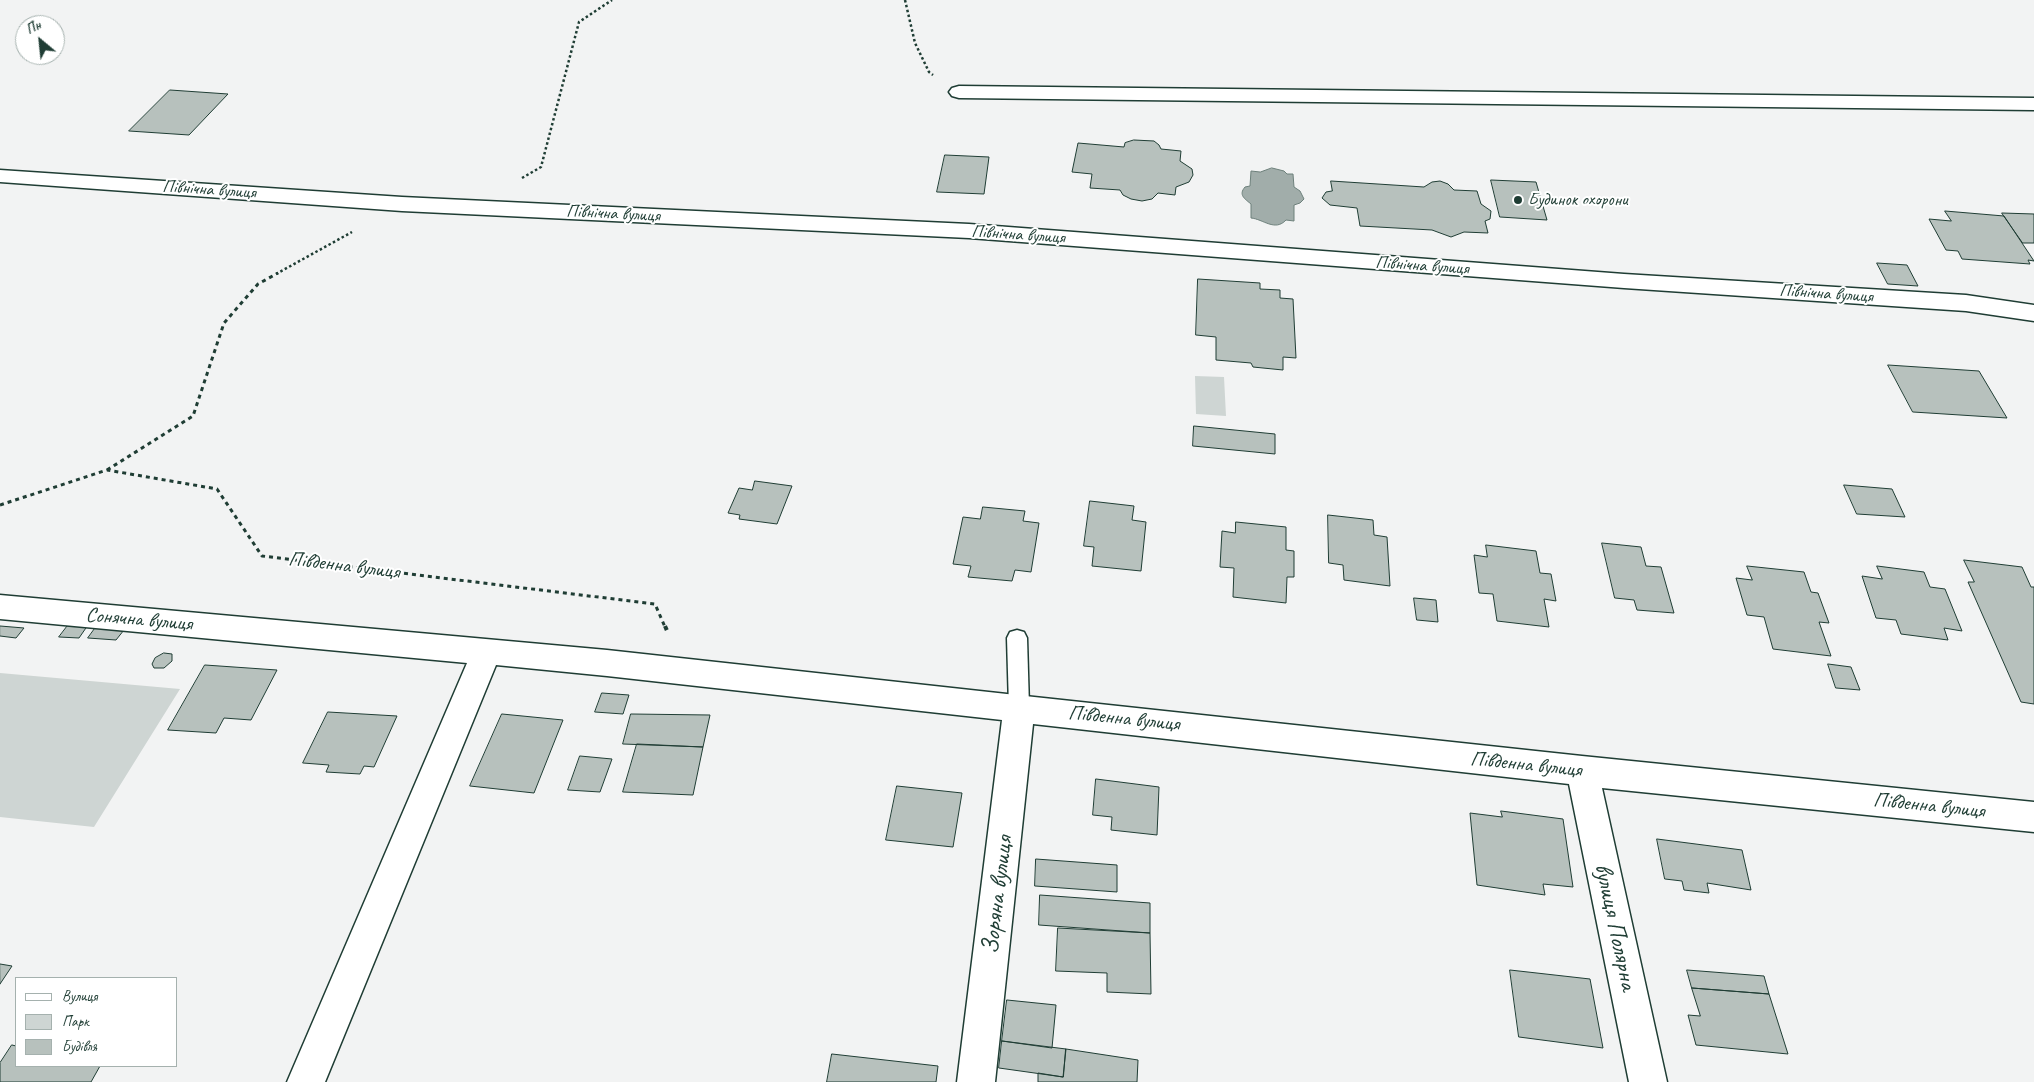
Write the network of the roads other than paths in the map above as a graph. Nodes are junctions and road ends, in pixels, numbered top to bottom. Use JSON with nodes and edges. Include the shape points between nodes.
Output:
{"nodes":[{"id":1,"x":959,"y":92,"type":"road end"},
{"id":2,"x":2034,"y":104,"type":"edge"},
{"id":3,"x":0,"y":176,"type":"edge"},
{"id":4,"x":2034,"y":312,"type":"edge"},
{"id":5,"x":0,"y":607,"type":"edge"},
{"id":6,"x":1017,"y":638,"type":"dead end"},
{"id":7,"x":486,"y":653,"type":"junction"},
{"id":8,"x":685,"y":672,"type":"joint"},
{"id":9,"x":1019,"y":707,"type":"junction"},
{"id":10,"x":1582,"y":771,"type":"junction"},
{"id":11,"x":2034,"y":817,"type":"edge"},
{"id":12,"x":306,"y":1082,"type":"edge"},
{"id":13,"x":976,"y":1082,"type":"edge"},
{"id":14,"x":1648,"y":1082,"type":"edge"}],
"edges":[{"from":1,"to":2,"type":"street"},
{"from":3,"to":4,"type":"street","name":"Північна вулиця","via":[[402,204],[969,232],[1634,282],[1966,303]]},
{"from":5,"to":7,"type":"street","name":"Сонячна вулиця"},
{"from":6,"to":9,"type":"lane"},
{"from":7,"to":8,"type":"street","name":"Сонячна вулиця"},
{"from":7,"to":12,"type":"street"},
{"from":8,"to":9,"type":"street","name":"Південна вулиця"},
{"from":9,"to":10,"type":"street","name":"Південна вулиця"},
{"from":9,"to":13,"type":"street","name":"Зоряна вулиця"},
{"from":10,"to":11,"type":"street","name":"Південна вулиця"},
{"from":10,"to":14,"type":"street","name":"вулиця Полярна"}]}
